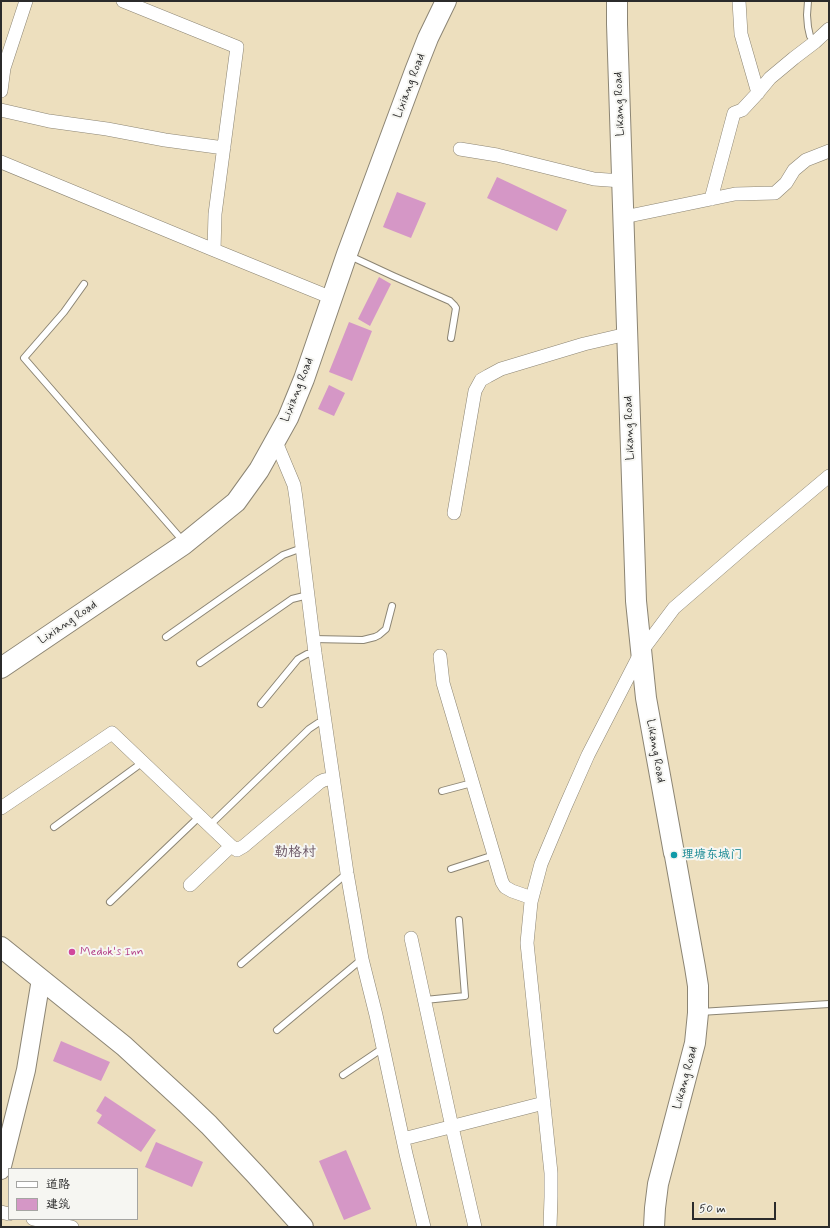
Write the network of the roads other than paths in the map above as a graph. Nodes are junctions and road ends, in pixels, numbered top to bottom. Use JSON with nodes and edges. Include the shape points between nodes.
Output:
{"nodes":[{"id":1,"x":26,"y":1,"type":"edge"},
{"id":2,"x":446,"y":1,"type":"edge"},
{"id":3,"x":617,"y":1,"type":"edge"},
{"id":4,"x":739,"y":1,"type":"edge"},
{"id":5,"x":808,"y":1,"type":"edge"},
{"id":6,"x":131,"y":2,"type":"edge"},
{"id":7,"x":829,"y":29,"type":"edge"},
{"id":8,"x":815,"y":42,"type":"junction"},
{"id":9,"x":1,"y":91,"type":"edge"},
{"id":10,"x":758,"y":93,"type":"junction"},
{"id":11,"x":1,"y":110,"type":"edge"},
{"id":12,"x":224,"y":148,"type":"junction"},
{"id":13,"x":460,"y":149,"type":"dead end"},
{"id":14,"x":829,"y":151,"type":"edge"},
{"id":15,"x":1,"y":162,"type":"edge"},
{"id":16,"x":622,"y":181,"type":"junction"},
{"id":17,"x":711,"y":199,"type":"junction"},
{"id":18,"x":624,"y":217,"type":"junction"},
{"id":19,"x":214,"y":250,"type":"junction"},
{"id":20,"x":347,"y":254,"type":"junction"},
{"id":21,"x":84,"y":284,"type":"dead end"},
{"id":22,"x":332,"y":298,"type":"junction"},
{"id":23,"x":627,"y":334,"type":"junction"},
{"id":24,"x":451,"y":338,"type":"dead end"},
{"id":25,"x":276,"y":442,"type":"junction"},
{"id":26,"x":829,"y":476,"type":"edge"},
{"id":27,"x":454,"y":514,"type":"dead end"},
{"id":28,"x":185,"y":544,"type":"junction"},
{"id":29,"x":302,"y":548,"type":"junction"},
{"id":30,"x":308,"y":595,"type":"junction"},
{"id":31,"x":392,"y":606,"type":"dead end"},
{"id":32,"x":166,"y":637,"type":"dead end"},
{"id":33,"x":314,"y":639,"type":"junction"},
{"id":34,"x":642,"y":652,"type":"junction"},
{"id":35,"x":315,"y":653,"type":"junction"},
{"id":36,"x":440,"y":656,"type":"dead end"},
{"id":37,"x":200,"y":663,"type":"dead end"},
{"id":38,"x":1,"y":668,"type":"edge"},
{"id":39,"x":261,"y":704,"type":"dead end"},
{"id":40,"x":325,"y":721,"type":"junction"},
{"id":41,"x":143,"y":762,"type":"junction"},
{"id":42,"x":333,"y":778,"type":"junction"},
{"id":43,"x":472,"y":783,"type":"junction"},
{"id":44,"x":442,"y":791,"type":"dead end"},
{"id":45,"x":1,"y":808,"type":"edge"},
{"id":46,"x":200,"y":816,"type":"junction"},
{"id":47,"x":210,"y":825,"type":"junction"},
{"id":48,"x":54,"y":827,"type":"dead end"},
{"id":49,"x":231,"y":846,"type":"junction"},
{"id":50,"x":494,"y":855,"type":"junction"},
{"id":51,"x":451,"y":869,"type":"dead end"},
{"id":52,"x":347,"y":873,"type":"junction"},
{"id":53,"x":190,"y":885,"type":"dead end"},
{"id":54,"x":532,"y":898,"type":"junction"},
{"id":55,"x":110,"y":902,"type":"dead end"},
{"id":56,"x":459,"y":920,"type":"dead end"},
{"id":57,"x":411,"y":938,"type":"dead end"},
{"id":58,"x":1,"y":947,"type":"edge"},
{"id":59,"x":362,"y":958,"type":"junction"},
{"id":60,"x":241,"y":964,"type":"dead end"},
{"id":61,"x":42,"y":979,"type":"junction"},
{"id":62,"x":425,"y":1000,"type":"junction"},
{"id":63,"x":829,"y":1004,"type":"edge"},
{"id":64,"x":698,"y":1013,"type":"junction"},
{"id":65,"x":277,"y":1030,"type":"dead end"},
{"id":66,"x":383,"y":1048,"type":"junction"},
{"id":67,"x":343,"y":1075,"type":"dead end"},
{"id":68,"x":544,"y":1103,"type":"junction"},
{"id":69,"x":7,"y":1121,"type":"edge"},
{"id":70,"x":452,"y":1127,"type":"junction"},
{"id":71,"x":403,"y":1139,"type":"junction"},
{"id":72,"x":1,"y":1170,"type":"edge"},
{"id":73,"x":38,"y":1220,"type":"edge"},
{"id":74,"x":72,"y":1227,"type":"edge"},
{"id":75,"x":303,"y":1227,"type":"edge"},
{"id":76,"x":424,"y":1227,"type":"edge"},
{"id":77,"x":475,"y":1227,"type":"edge"},
{"id":78,"x":550,"y":1227,"type":"edge"},
{"id":79,"x":654,"y":1227,"type":"edge"}],
"edges":[{"from":1,"to":9,"type":"street","via":[[4,68]]},
{"from":2,"to":20,"type":"main road","name":"Lixiang Road","via":[[415,71]]},
{"from":3,"to":16,"type":"main road","name":"Likang Road"},
{"from":4,"to":10,"type":"street","via":[[741,34]]},
{"from":5,"to":8,"type":"lane","via":[[808,27]]},
{"from":6,"to":12,"type":"street","via":[[237,47]]},
{"from":7,"to":8,"type":"street"},
{"from":8,"to":10,"type":"street","via":[[770,78]]},
{"from":10,"to":17,"type":"street","via":[[742,110],[734,113]]},
{"from":11,"to":12,"type":"street","via":[[165,140]]},
{"from":12,"to":19,"type":"street","via":[[215,214]]},
{"from":13,"to":16,"type":"street","via":[[497,155],[594,179]]},
{"from":14,"to":17,"type":"street","via":[[806,160],[775,193],[735,194]]},
{"from":15,"to":19,"type":"street"},
{"from":16,"to":18,"type":"main road","name":"Likang Road"},
{"from":17,"to":18,"type":"street"},
{"from":18,"to":23,"type":"main road","name":"Likang Road"},
{"from":19,"to":22,"type":"street"},
{"from":20,"to":22,"type":"main road","name":"Lixiang Road"},
{"from":20,"to":24,"type":"lane","via":[[450,301],[456,308]]},
{"from":21,"to":28,"type":"lane","via":[[64,312],[24,358]]},
{"from":22,"to":25,"type":"main road","name":"Lixiang Road","via":[[304,379]]},
{"from":23,"to":27,"type":"street","via":[[501,369],[481,380],[475,391]]},
{"from":23,"to":34,"type":"main road","name":"Likang Road","via":[[636,601]]},
{"from":25,"to":28,"type":"main road","name":"Lixiang Road","via":[[236,502]]},
{"from":25,"to":29,"type":"street","via":[[294,485]]},
{"from":26,"to":34,"type":"street","via":[[674,608]]},
{"from":28,"to":38,"type":"main road","name":"Lixiang Road"},
{"from":29,"to":30,"type":"street"},
{"from":29,"to":32,"type":"lane","via":[[283,555]]},
{"from":30,"to":33,"type":"street"},
{"from":30,"to":37,"type":"lane","via":[[292,599]]},
{"from":31,"to":33,"type":"lane","via":[[386,629],[380,635],[364,640]]},
{"from":33,"to":35,"type":"street"},
{"from":34,"to":54,"type":"street","via":[[588,755],[541,864]]},
{"from":34,"to":64,"type":"main road","name":"Likang Road","via":[[646,698],[698,986]]},
{"from":35,"to":39,"type":"lane","via":[[298,659]]},
{"from":35,"to":40,"type":"street"},
{"from":36,"to":43,"type":"street","via":[[443,683]]},
{"from":40,"to":42,"type":"street"},
{"from":40,"to":47,"type":"lane","via":[[309,729]]},
{"from":41,"to":45,"type":"street","via":[[112,733]]},
{"from":41,"to":46,"type":"street"},
{"from":41,"to":48,"type":"lane"},
{"from":42,"to":49,"type":"street","via":[[320,782],[242,848],[237,850]]},
{"from":42,"to":52,"type":"street"},
{"from":43,"to":44,"type":"lane"},
{"from":43,"to":50,"type":"street"},
{"from":46,"to":47,"type":"street"},
{"from":46,"to":55,"type":"lane"},
{"from":47,"to":49,"type":"street"},
{"from":49,"to":53,"type":"street"},
{"from":50,"to":51,"type":"lane"},
{"from":50,"to":54,"type":"street","via":[[505,887]]},
{"from":52,"to":59,"type":"street"},
{"from":52,"to":60,"type":"lane"},
{"from":54,"to":68,"type":"street","via":[[527,943]]},
{"from":56,"to":62,"type":"lane","via":[[465,996]]},
{"from":57,"to":62,"type":"street"},
{"from":58,"to":61,"type":"main road"},
{"from":59,"to":65,"type":"lane"},
{"from":59,"to":66,"type":"street"},
{"from":61,"to":69,"type":"street","via":[[26,1070]]},
{"from":61,"to":75,"type":"main road","via":[[124,1046],[186,1103]]},
{"from":62,"to":70,"type":"street"},
{"from":63,"to":64,"type":"lane"},
{"from":64,"to":79,"type":"main road","name":"Likang Road","via":[[695,1043],[658,1184]]},
{"from":66,"to":67,"type":"lane"},
{"from":66,"to":71,"type":"street"},
{"from":68,"to":70,"type":"street"},
{"from":68,"to":78,"type":"street","via":[[551,1173]]},
{"from":69,"to":72,"type":"street"},
{"from":70,"to":71,"type":"street"},
{"from":70,"to":77,"type":"street"},
{"from":71,"to":76,"type":"street"},
{"from":73,"to":74,"type":"street"}]}
